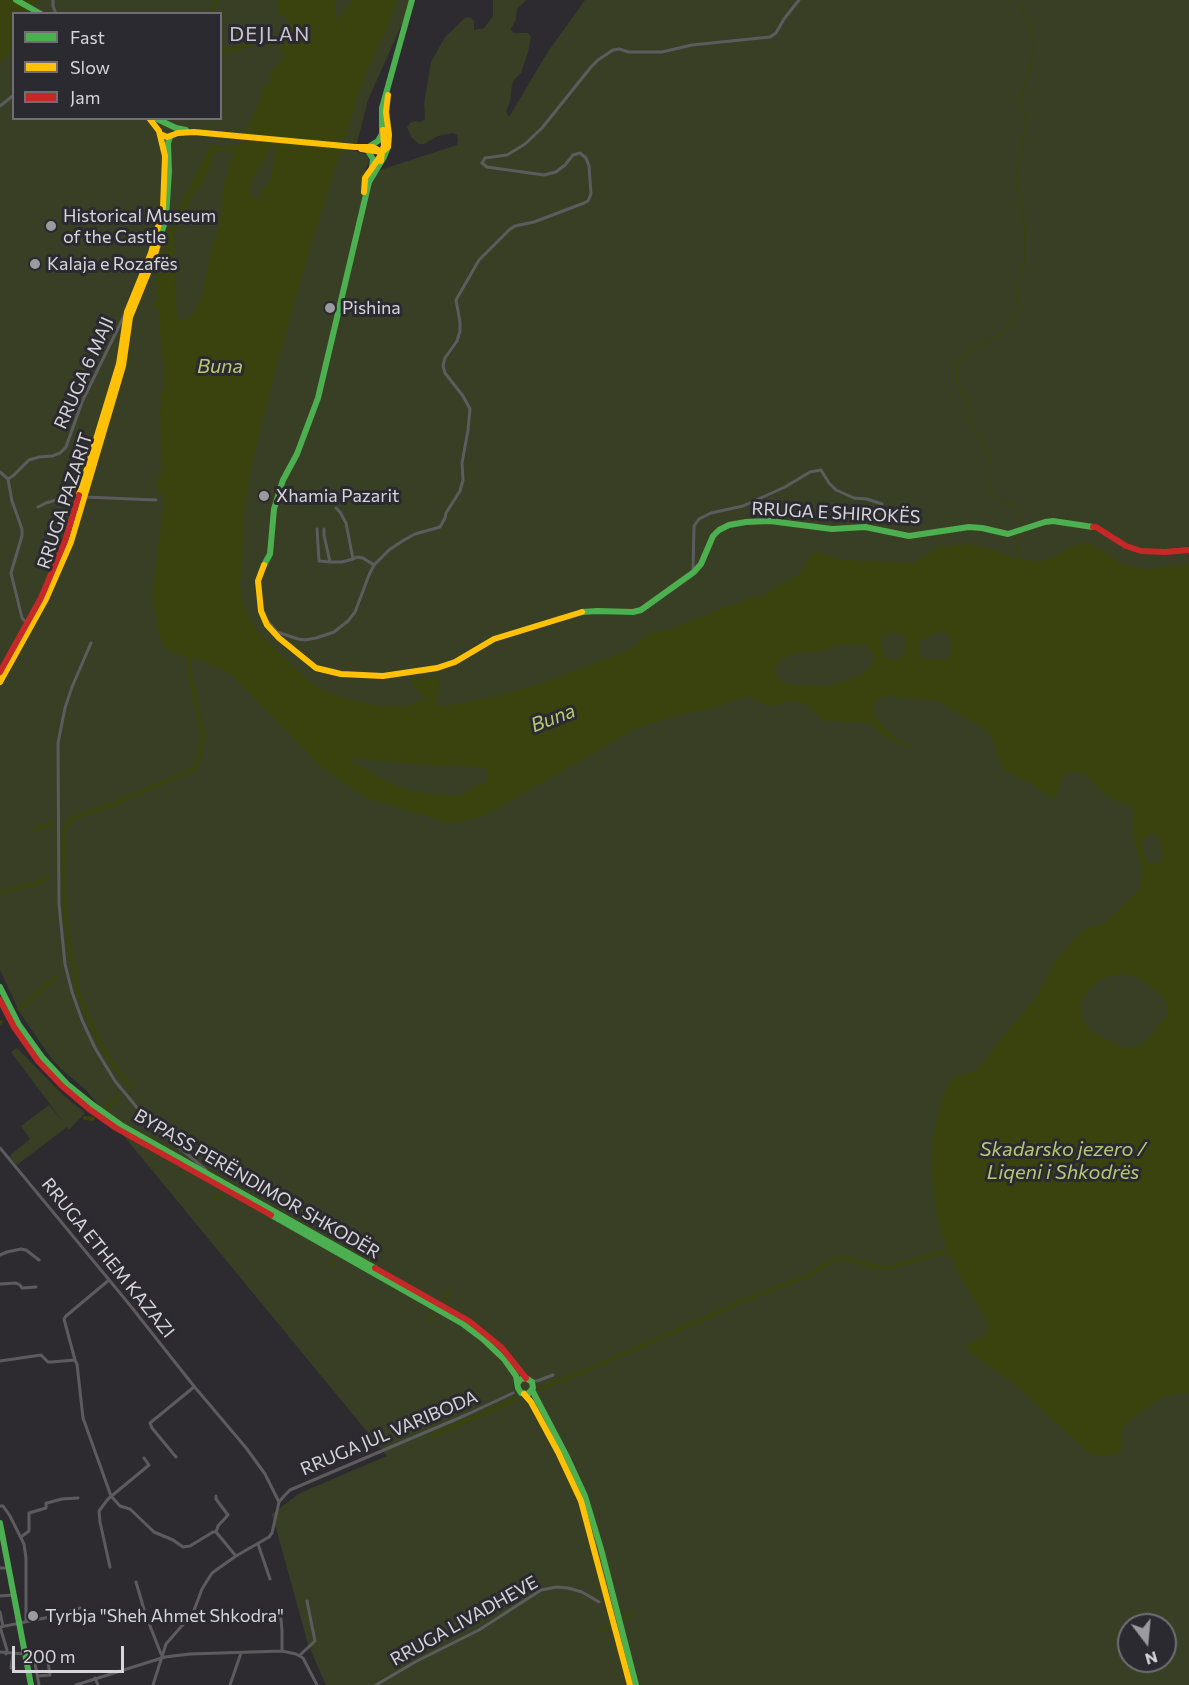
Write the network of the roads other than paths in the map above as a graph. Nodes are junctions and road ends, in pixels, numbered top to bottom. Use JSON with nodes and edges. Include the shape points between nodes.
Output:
{"nodes":[{"id":1,"x":16,"y":0,"type":"edge"},
{"id":2,"x":412,"y":0,"type":"edge"},
{"id":3,"x":799,"y":0,"type":"edge"},
{"id":4,"x":37,"y":12,"type":"edge"},
{"id":5,"x":388,"y":88,"type":"junction"},
{"id":6,"x":12,"y":97,"type":"edge"},
{"id":7,"x":0,"y":106,"type":"edge"},
{"id":8,"x":151,"y":120,"type":"edge"},
{"id":9,"x":160,"y":120,"type":"edge"},
{"id":10,"x":170,"y":124,"type":"junction"},
{"id":11,"x":383,"y":129,"type":"junction"},
{"id":12,"x":160,"y":132,"type":"junction"},
{"id":13,"x":194,"y":132,"type":"junction"},
{"id":14,"x":170,"y":136,"type":"junction"},
{"id":15,"x":388,"y":147,"type":"junction"},
{"id":16,"x":368,"y":149,"type":"junction"},
{"id":17,"x":382,"y":152,"type":"junction"},
{"id":18,"x":381,"y":161,"type":"junction"},
{"id":19,"x":372,"y":167,"type":"junction"},
{"id":20,"x":364,"y":199,"type":"junction"},
{"id":21,"x":127,"y":312,"type":"junction"},
{"id":22,"x":123,"y":357,"type":"junction"},
{"id":23,"x":0,"y":472,"type":"edge"},
{"id":24,"x":8,"y":479,"type":"junction"},
{"id":25,"x":84,"y":497,"type":"junction"},
{"id":26,"x":156,"y":500,"type":"dead end"},
{"id":27,"x":882,"y":504,"type":"dead end"},
{"id":28,"x":76,"y":506,"type":"junction"},
{"id":29,"x":38,"y":507,"type":"dead end"},
{"id":30,"x":336,"y":508,"type":"dead end"},
{"id":31,"x":317,"y":529,"type":"dead end"},
{"id":32,"x":324,"y":529,"type":"dead end"},
{"id":33,"x":1189,"y":550,"type":"edge"},
{"id":34,"x":353,"y":559,"type":"junction"},
{"id":35,"x":330,"y":562,"type":"junction"},
{"id":36,"x":374,"y":565,"type":"junction"},
{"id":37,"x":694,"y":573,"type":"junction"},
{"id":38,"x":263,"y":617,"type":"junction"},
{"id":39,"x":27,"y":624,"type":"junction"},
{"id":40,"x":91,"y":643,"type":"dead end"},
{"id":41,"x":0,"y":672,"type":"edge"},
{"id":42,"x":0,"y":682,"type":"edge"},
{"id":43,"x":0,"y":987,"type":"edge"},
{"id":44,"x":0,"y":1000,"type":"edge"},
{"id":45,"x":0,"y":1148,"type":"edge"},
{"id":46,"x":214,"y":1176,"type":"junction"},
{"id":47,"x":0,"y":1255,"type":"edge"},
{"id":48,"x":39,"y":1260,"type":"dead end"},
{"id":49,"x":109,"y":1280,"type":"junction"},
{"id":50,"x":0,"y":1284,"type":"edge"},
{"id":51,"x":36,"y":1287,"type":"dead end"},
{"id":52,"x":0,"y":1360,"type":"edge"},
{"id":53,"x":75,"y":1360,"type":"junction"},
{"id":54,"x":553,"y":1375,"type":"dead end"},
{"id":55,"x":532,"y":1383,"type":"junction"},
{"id":56,"x":194,"y":1387,"type":"junction"},
{"id":57,"x":519,"y":1390,"type":"junction"},
{"id":58,"x":176,"y":1457,"type":"dead end"},
{"id":59,"x":144,"y":1458,"type":"dead end"},
{"id":60,"x":111,"y":1496,"type":"junction"},
{"id":61,"x":216,"y":1496,"type":"dead end"},
{"id":62,"x":78,"y":1498,"type":"dead end"},
{"id":63,"x":279,"y":1502,"type":"junction"},
{"id":64,"x":0,"y":1506,"type":"edge"},
{"id":65,"x":0,"y":1523,"type":"edge"},
{"id":66,"x":216,"y":1532,"type":"junction"},
{"id":67,"x":21,"y":1537,"type":"junction"},
{"id":68,"x":258,"y":1544,"type":"junction"},
{"id":69,"x":236,"y":1556,"type":"junction"},
{"id":70,"x":0,"y":1568,"type":"edge"},
{"id":71,"x":9,"y":1568,"type":"junction"},
{"id":72,"x":110,"y":1568,"type":"dead end"},
{"id":73,"x":270,"y":1579,"type":"dead end"},
{"id":74,"x":136,"y":1582,"type":"dead end"},
{"id":75,"x":13,"y":1595,"type":"junction"},
{"id":76,"x":0,"y":1596,"type":"edge"},
{"id":77,"x":308,"y":1602,"type":"dead end"},
{"id":78,"x":599,"y":1602,"type":"dead end"},
{"id":79,"x":80,"y":1608,"type":"dead end"},
{"id":80,"x":280,"y":1608,"type":"dead end"},
{"id":81,"x":0,"y":1612,"type":"edge"},
{"id":82,"x":22,"y":1622,"type":"junction"},
{"id":83,"x":1,"y":1627,"type":"edge"},
{"id":84,"x":282,"y":1651,"type":"junction"},
{"id":85,"x":0,"y":1652,"type":"edge"},
{"id":86,"x":241,"y":1652,"type":"junction"},
{"id":87,"x":33,"y":1653,"type":"dead end"},
{"id":88,"x":6,"y":1654,"type":"junction"},
{"id":89,"x":13,"y":1654,"type":"junction"},
{"id":90,"x":25,"y":1654,"type":"junction"},
{"id":91,"x":300,"y":1656,"type":"junction"},
{"id":92,"x":161,"y":1657,"type":"junction"},
{"id":93,"x":48,"y":1662,"type":"dead end"},
{"id":94,"x":14,"y":1668,"type":"dead end"},
{"id":95,"x":37,"y":1676,"type":"junction"},
{"id":96,"x":95,"y":1678,"type":"junction"},
{"id":97,"x":31,"y":1685,"type":"edge"},
{"id":98,"x":39,"y":1685,"type":"edge"},
{"id":99,"x":76,"y":1685,"type":"edge"},
{"id":100,"x":98,"y":1685,"type":"edge"},
{"id":101,"x":153,"y":1685,"type":"edge"},
{"id":102,"x":230,"y":1685,"type":"edge"},
{"id":103,"x":317,"y":1685,"type":"edge"},
{"id":104,"x":376,"y":1685,"type":"edge"},
{"id":105,"x":630,"y":1685,"type":"edge"},
{"id":106,"x":636,"y":1685,"type":"edge"}],
"edges":[{"from":1,"to":4,"type":"main road"},
{"from":2,"to":5,"type":"main road"},
{"from":3,"to":36,"type":"street","via":[[770,37],[662,52],[613,50],[591,67],[525,144],[507,155],[485,158],[482,163],[487,167],[544,175],[561,169],[580,153],[589,166],[591,194],[584,203],[515,226],[474,267],[456,300],[460,331],[443,366],[470,409],[462,485],[440,527],[404,540]]},
{"from":5,"to":11,"type":"main road","via":[[382,108]]},
{"from":5,"to":15,"type":"main road"},
{"from":6,"to":7,"type":"street"},
{"from":8,"to":12,"type":"main road"},
{"from":9,"to":10,"type":"main road"},
{"from":10,"to":12,"type":"main road","via":[[161,125]]},
{"from":10,"to":13,"type":"main road"},
{"from":10,"to":14,"type":"main road","via":[[174,131]]},
{"from":11,"to":16,"type":"main road","via":[[380,139]]},
{"from":11,"to":17,"type":"main road"},
{"from":12,"to":14,"type":"main road","via":[[164,137]]},
{"from":12,"to":21,"type":"main road","via":[[166,166],[163,212]]},
{"from":13,"to":14,"type":"main road"},
{"from":13,"to":16,"type":"main road"},
{"from":14,"to":22,"type":"main road","via":[[166,218],[130,317]]},
{"from":15,"to":17,"type":"main road"},
{"from":15,"to":18,"type":"main road"},
{"from":16,"to":17,"type":"main road"},
{"from":16,"to":19,"type":"main road"},
{"from":17,"to":18,"type":"main road"},
{"from":17,"to":19,"type":"main road"},
{"from":18,"to":20,"type":"main road","via":[[369,179]]},
{"from":19,"to":20,"type":"main road","via":[[364,181]]},
{"from":20,"to":38,"type":"main road","name":"RRUGA E SHIROKËS","via":[[318,398],[275,507],[270,554],[258,581]]},
{"from":21,"to":22,"type":"main road"},
{"from":21,"to":24,"type":"street","name":"RRUGA 6 MAJI","via":[[82,402],[66,447],[52,456],[28,460]]},
{"from":22,"to":25,"type":"main road","name":"RRUGA PAZARIT"},
{"from":22,"to":28,"type":"main road","name":"RRUGA PAZARIT"},
{"from":23,"to":24,"type":"street"},
{"from":24,"to":39,"type":"street","via":[[22,533],[11,577]]},
{"from":25,"to":26,"type":"street"},
{"from":25,"to":42,"type":"main road","name":"RRUGA PAZARIT","via":[[62,564]]},
{"from":27,"to":37,"type":"street","via":[[854,498],[836,490],[820,470],[810,472],[743,506],[699,519],[694,526]]},
{"from":28,"to":29,"type":"street","name":"RRUGA PAZARIT","via":[[56,500]]},
{"from":28,"to":39,"type":"main road","name":"RRUGA PAZARIT","via":[[60,556]]},
{"from":30,"to":34,"type":"street","via":[[346,523]]},
{"from":31,"to":35,"type":"street","via":[[319,561]]},
{"from":32,"to":35,"type":"street"},
{"from":33,"to":37,"type":"main road","name":"RRUGA E SHIROKËS","via":[[1141,551],[1096,528],[1053,521],[1008,534],[969,527],[909,536],[865,527],[831,529],[770,520],[719,530]]},
{"from":34,"to":35,"type":"street"},
{"from":34,"to":36,"type":"street","via":[[363,558]]},
{"from":36,"to":38,"type":"street","via":[[355,612],[334,632],[298,639],[277,632]]},
{"from":37,"to":38,"type":"main road","name":"RRUGA E SHIROKËS","via":[[642,610],[576,613],[494,639],[445,666],[386,676],[341,674],[316,668],[273,633]]},
{"from":39,"to":41,"type":"main road","name":"RRUGA PAZARIT"},
{"from":40,"to":46,"type":"street","via":[[65,708],[58,743],[59,904],[65,964],[82,1020],[115,1081],[153,1126]]},
{"from":43,"to":46,"type":"main road","name":"BYPASS PERËNDIMOR SHKODËR","via":[[26,1035],[67,1084],[121,1125]]},
{"from":44,"to":57,"type":"main road","name":"BYPASS PERËNDIMOR SHKODËR","via":[[38,1061],[89,1109],[463,1324],[498,1352],[512,1370]]},
{"from":45,"to":49,"type":"street","name":"RRUGA ETHEM KAZAZI"},
{"from":46,"to":55,"type":"main road","name":"BYPASS PERËNDIMOR SHKODËR","via":[[468,1321],[501,1347]]},
{"from":47,"to":48,"type":"street","via":[[21,1249]]},
{"from":49,"to":53,"type":"street","via":[[65,1317]]},
{"from":49,"to":56,"type":"street","name":"RRUGA ETHEM KAZAZI"},
{"from":50,"to":51,"type":"street"},
{"from":52,"to":53,"type":"street","via":[[40,1355],[48,1362]]},
{"from":53,"to":60,"type":"street","via":[[82,1415]]},
{"from":54,"to":55,"type":"street"},
{"from":55,"to":57,"type":"main road","via":[[528,1394]]},
{"from":55,"to":57,"type":"main road","via":[[521,1379]]},
{"from":55,"to":106,"type":"main road","name":"BYPASS PERËNDIMOR SHKODËR","via":[[537,1402],[585,1496]]},
{"from":56,"to":58,"type":"street","via":[[150,1423]]},
{"from":56,"to":63,"type":"street","name":"RRUGA ETHEM KAZAZI","via":[[247,1449]]},
{"from":57,"to":63,"type":"street","name":"RRUGA JUL VARIBODA","via":[[290,1490]]},
{"from":57,"to":105,"type":"main road","name":"BYPASS PERËNDIMOR SHKODËR","via":[[531,1402],[581,1501]]},
{"from":59,"to":60,"type":"street","via":[[148,1465]]},
{"from":60,"to":66,"type":"street","via":[[154,1532],[183,1547]]},
{"from":60,"to":72,"type":"street","via":[[99,1516]]},
{"from":61,"to":66,"type":"street","via":[[228,1515]]},
{"from":62,"to":67,"type":"street","via":[[46,1503],[46,1509],[29,1513],[29,1531]]},
{"from":63,"to":68,"type":"street","via":[[272,1533]]},
{"from":64,"to":67,"type":"street"},
{"from":65,"to":71,"type":"main road"},
{"from":66,"to":69,"type":"street"},
{"from":67,"to":82,"type":"street","via":[[26,1558]]},
{"from":68,"to":69,"type":"street"},
{"from":68,"to":73,"type":"street"},
{"from":69,"to":92,"type":"street","via":[[212,1573],[193,1613],[170,1638]]},
{"from":70,"to":71,"type":"street"},
{"from":71,"to":75,"type":"main road"},
{"from":74,"to":92,"type":"street"},
{"from":75,"to":76,"type":"street"},
{"from":75,"to":82,"type":"main road"},
{"from":77,"to":91,"type":"street","via":[[315,1641]]},
{"from":78,"to":104,"type":"street","name":"RRUGA LIVADHEVE","via":[[568,1588],[541,1590],[479,1630]]},
{"from":79,"to":82,"type":"street"},
{"from":80,"to":84,"type":"street"},
{"from":81,"to":83,"type":"street"},
{"from":82,"to":83,"type":"street"},
{"from":82,"to":90,"type":"main road"},
{"from":83,"to":88,"type":"street"},
{"from":84,"to":86,"type":"street"},
{"from":84,"to":91,"type":"street"},
{"from":85,"to":88,"type":"street"},
{"from":86,"to":92,"type":"street"},
{"from":86,"to":102,"type":"street"},
{"from":87,"to":95,"type":"street"},
{"from":88,"to":89,"type":"street"},
{"from":89,"to":90,"type":"street"},
{"from":89,"to":94,"type":"street"},
{"from":90,"to":97,"type":"main road"},
{"from":91,"to":103,"type":"street"},
{"from":92,"to":96,"type":"street"},
{"from":92,"to":101,"type":"street"},
{"from":93,"to":95,"type":"street","via":[[50,1675]]},
{"from":95,"to":98,"type":"street"},
{"from":96,"to":99,"type":"street"},
{"from":96,"to":100,"type":"street"}]}
